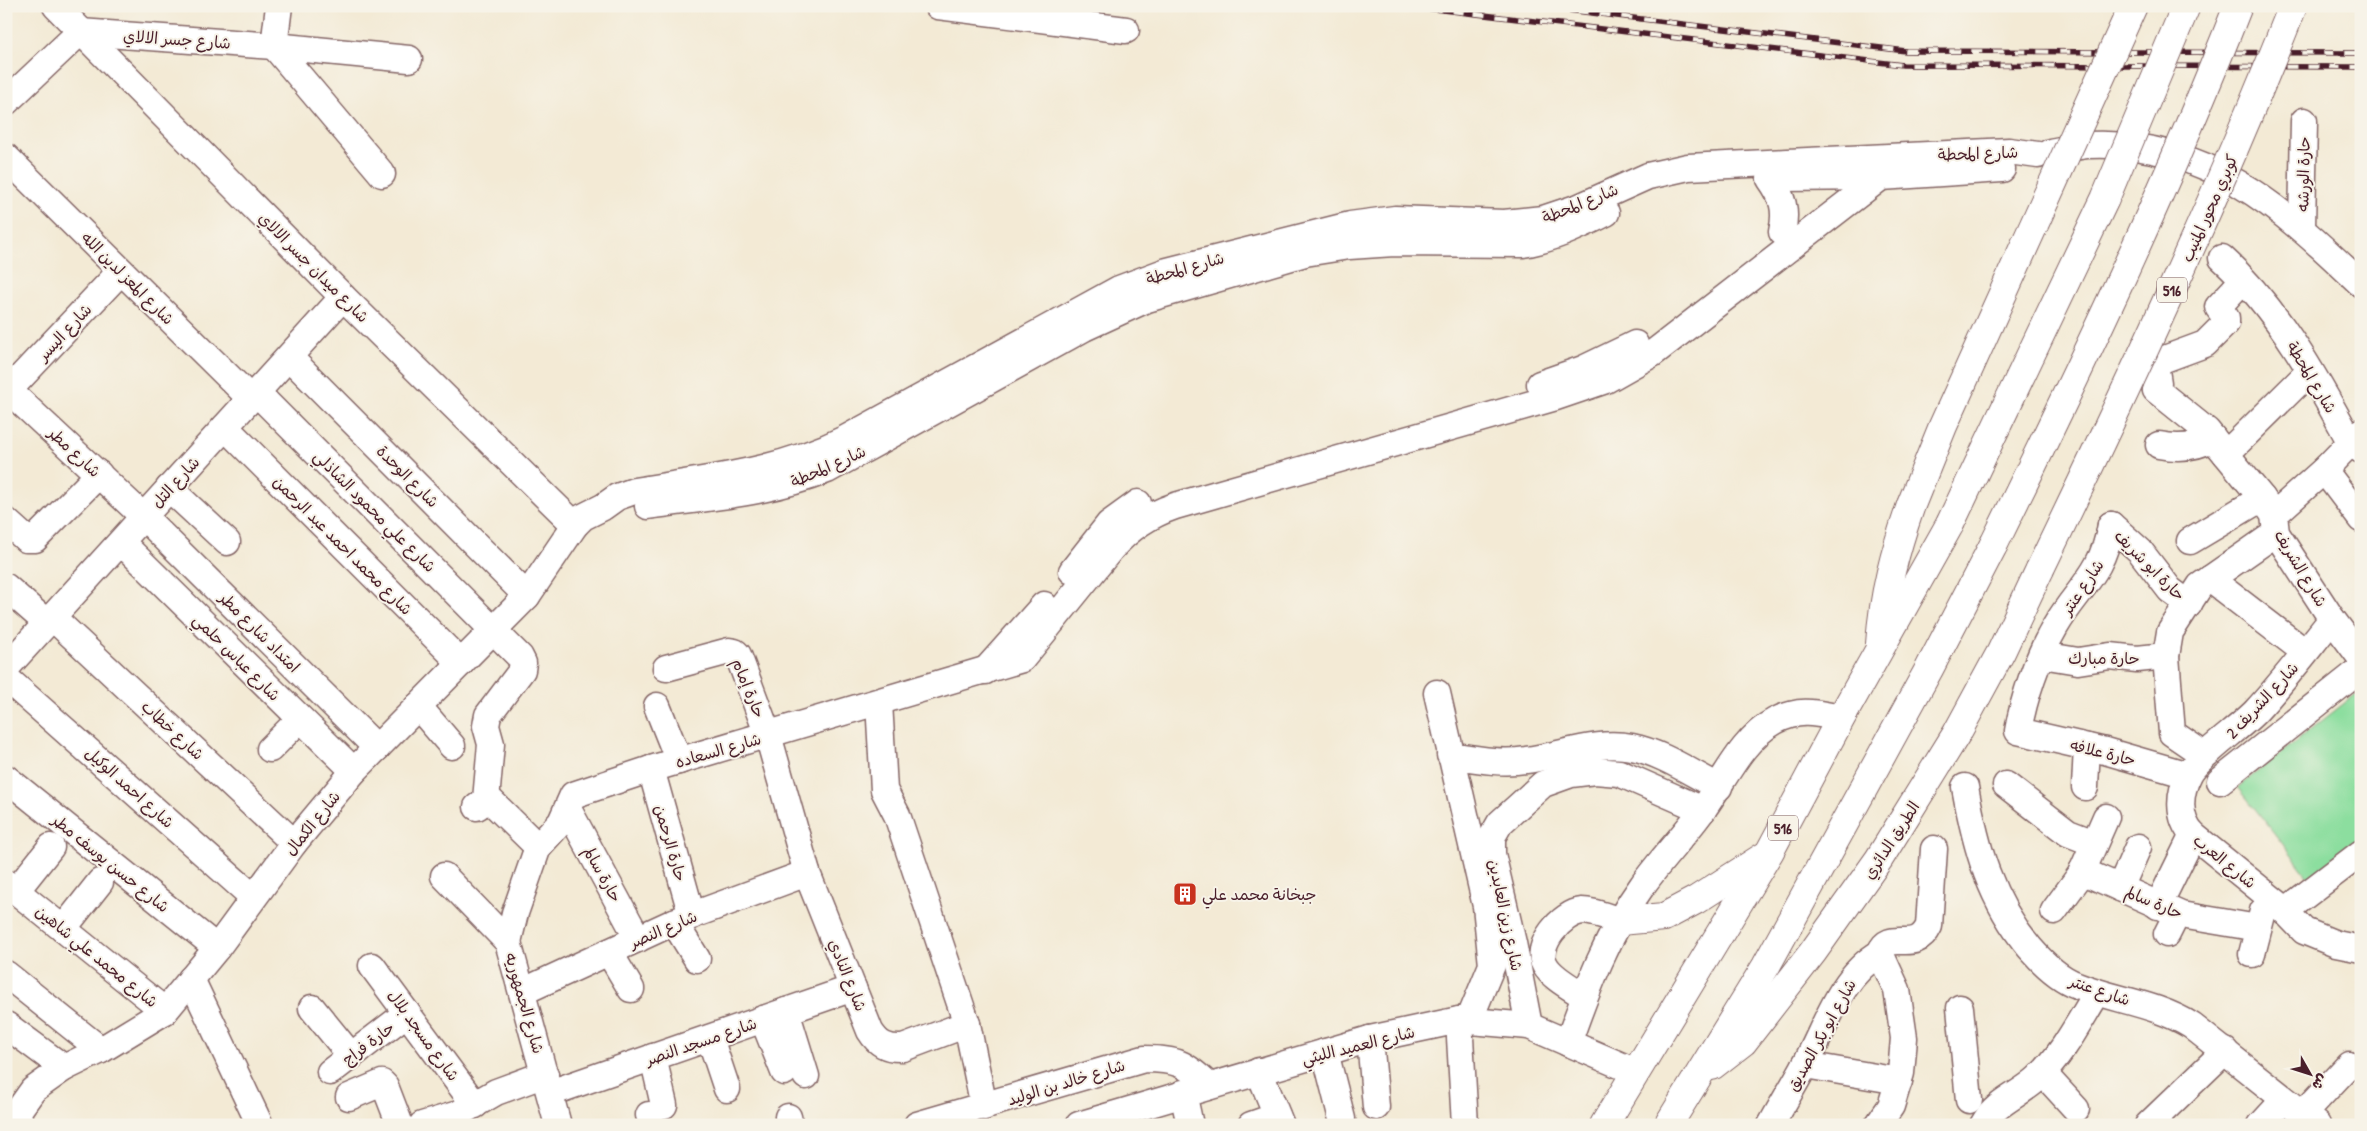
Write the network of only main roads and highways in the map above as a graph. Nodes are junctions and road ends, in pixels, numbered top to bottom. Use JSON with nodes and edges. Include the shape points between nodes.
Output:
{"nodes":[{"id":1,"x":2133,"y":6,"type":"edge"},
{"id":2,"x":2186,"y":6,"type":"edge"},
{"id":3,"x":2238,"y":6,"type":"edge"},
{"id":4,"x":2293,"y":6,"type":"edge"},
{"id":5,"x":2040,"y":569,"type":"joint"},
{"id":6,"x":1880,"y":652,"type":"junction"},
{"id":7,"x":1770,"y":852,"type":"junction"},
{"id":8,"x":1620,"y":921,"type":"road end"},
{"id":9,"x":1697,"y":1078,"type":"junction"},
{"id":10,"x":1604,"y":1125,"type":"edge"},
{"id":11,"x":1668,"y":1125,"type":"edge"}],
"edges":[{"from":1,"to":6,"type":"highway","number":"516","bridge":true,"via":[[1910,505],[1889,574],[1882,609]]},
{"from":2,"to":6,"type":"highway","number":"516","bridge":true,"via":[[2105,198],[1950,524]]},
{"from":3,"to":9,"type":"highway","name":"الطريق الدائري","number":"516","bridge":true,"via":[[2209,82],[2091,346],[1994,544],[1920,687],[1776,948]]},
{"from":4,"to":5,"type":"highway","name":"كوبري محور المنيب","number":"516","bridge":true,"via":[[2187,258]]},
{"from":5,"to":9,"type":"highway","name":"الطريق الدائري","number":"516","via":[[2001,652],[1957,733],[1879,859],[1814,952],[1743,1042]]},
{"from":6,"to":7,"type":"highway","number":"516"},
{"from":7,"to":8,"type":"highway","via":[[1664,917]]},
{"from":7,"to":10,"type":"highway","number":"516"},
{"from":9,"to":11,"type":"highway","name":"الطريق الدائري","number":"516"}]}
